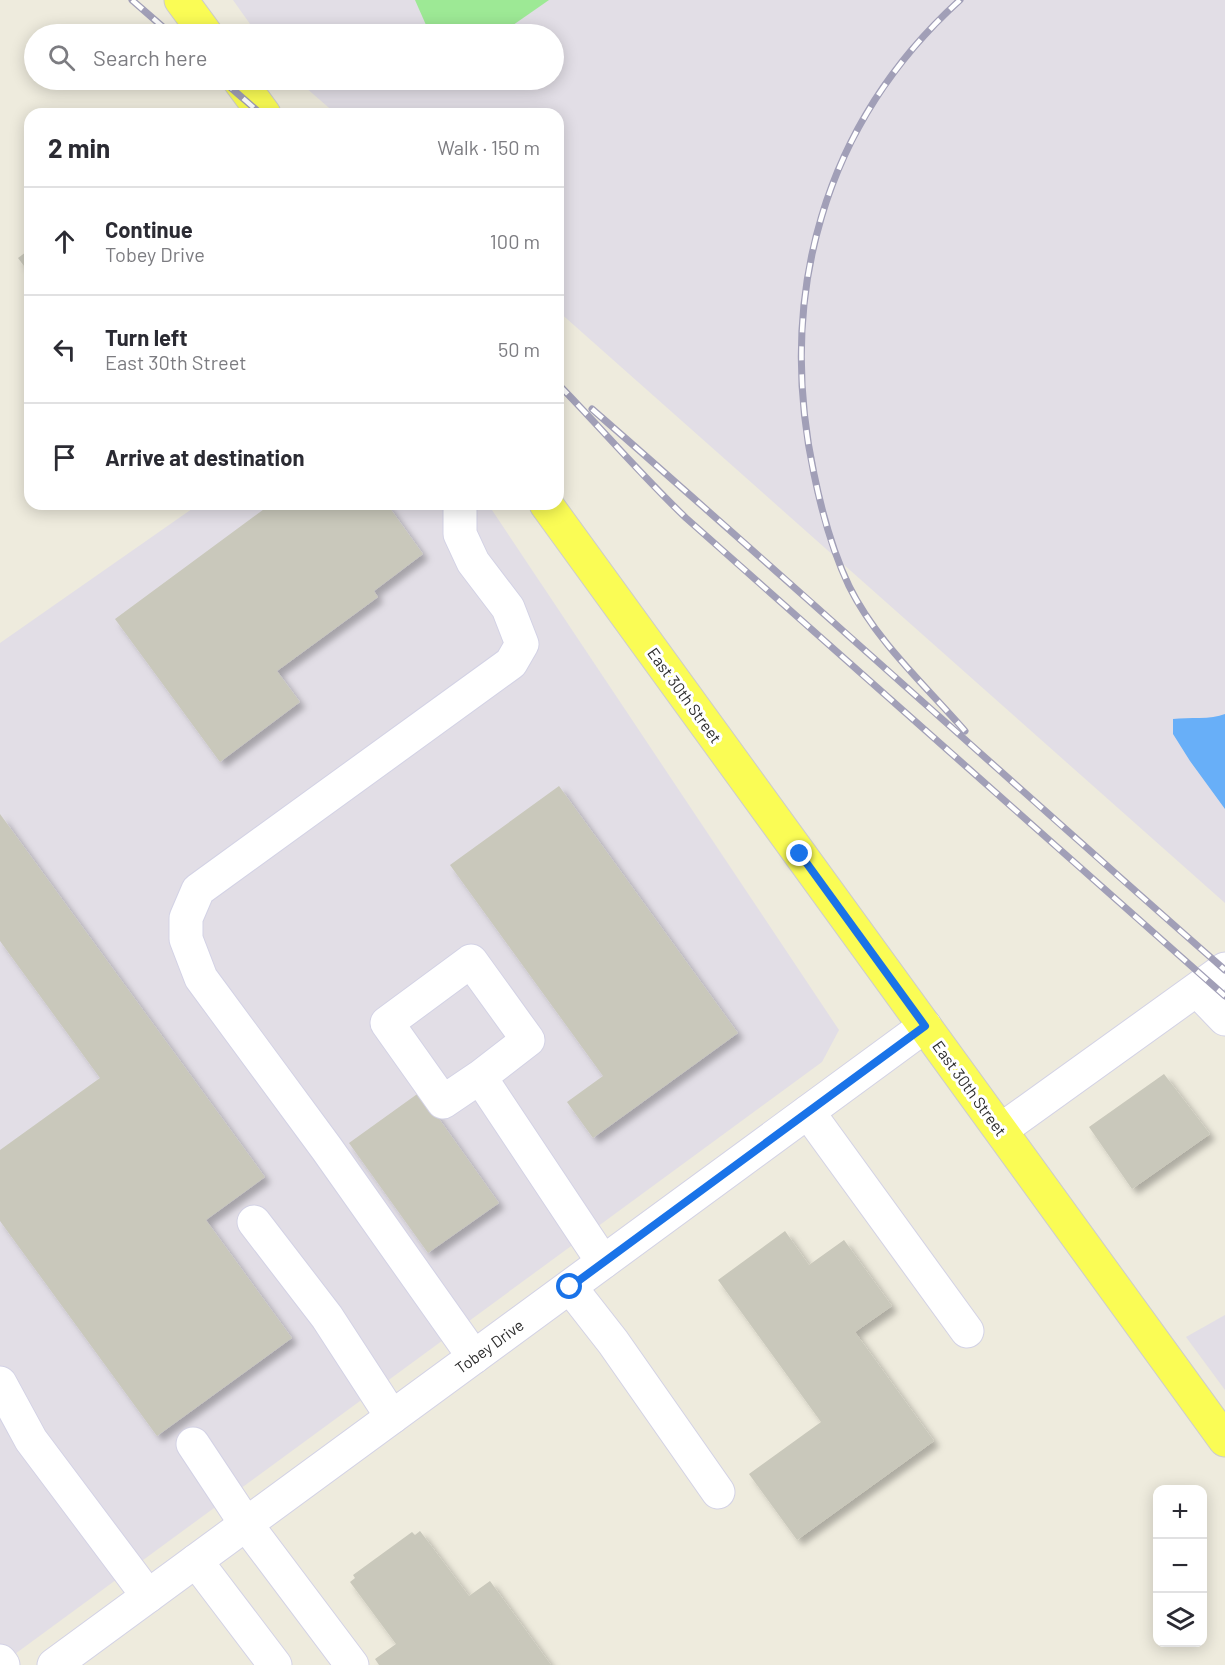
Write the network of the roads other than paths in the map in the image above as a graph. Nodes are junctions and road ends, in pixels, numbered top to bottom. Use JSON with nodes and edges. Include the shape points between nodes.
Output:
{"nodes":[{"id":1,"x":181,"y":0,"type":"edge"},
{"id":2,"x":199,"y":24,"type":"edge"},
{"id":3,"x":246,"y":90,"type":"edge"},
{"id":4,"x":260,"y":108,"type":"edge"},
{"id":5,"x":460,"y":510,"type":"edge"},
{"id":6,"x":550,"y":510,"type":"edge"},
{"id":7,"x":1225,"y":969,"type":"edge"},
{"id":8,"x":1197,"y":990,"type":"junction"},
{"id":9,"x":1225,"y":1019,"type":"edge"},
{"id":10,"x":925,"y":1026,"type":"junction"},
{"id":11,"x":480,"y":1077,"type":"dead end"},
{"id":12,"x":808,"y":1112,"type":"junction"},
{"id":13,"x":1001,"y":1130,"type":"junction"},
{"id":14,"x":254,"y":1222,"type":"dead end"},
{"id":15,"x":603,"y":1262,"type":"junction"},
{"id":16,"x":570,"y":1287,"type":"junction"},
{"id":17,"x":967,"y":1331,"type":"dead end"},
{"id":18,"x":474,"y":1357,"type":"junction"},
{"id":19,"x":0,"y":1383,"type":"edge"},
{"id":20,"x":392,"y":1417,"type":"junction"},
{"id":21,"x":1225,"y":1440,"type":"edge"},
{"id":22,"x":194,"y":1444,"type":"dead end"},
{"id":23,"x":718,"y":1492,"type":"dead end"},
{"id":24,"x":246,"y":1524,"type":"junction"},
{"id":25,"x":196,"y":1561,"type":"junction"},
{"id":26,"x":148,"y":1596,"type":"junction"},
{"id":27,"x":0,"y":1661,"type":"edge"},
{"id":28,"x":61,"y":1663,"type":"edge"},
{"id":29,"x":3,"y":1665,"type":"edge"},
{"id":30,"x":275,"y":1665,"type":"edge"},
{"id":31,"x":352,"y":1665,"type":"edge"}],
"edges":[{"from":1,"to":2,"type":"main road"},
{"from":3,"to":4,"type":"main road"},
{"from":5,"to":18,"type":"street","via":[[460,534],[473,562],[508,608],[522,644],[511,663],[198,890],[186,918],[186,939],[201,978]]},
{"from":6,"to":10,"type":"main road","name":"East 30th Street"},
{"from":7,"to":8,"type":"street"},
{"from":8,"to":9,"type":"street"},
{"from":8,"to":13,"type":"street"},
{"from":10,"to":12,"type":"street","name":"Tobey Drive"},
{"from":10,"to":13,"type":"main road","name":"East 30th Street"},
{"from":11,"to":15,"type":"street"},
{"from":12,"to":15,"type":"street","name":"Tobey Drive"},
{"from":12,"to":17,"type":"street"},
{"from":13,"to":21,"type":"main road","name":"East 30th Street"},
{"from":14,"to":20,"type":"street","via":[[327,1317]]},
{"from":15,"to":16,"type":"street","name":"Tobey Drive"},
{"from":16,"to":18,"type":"street","name":"Tobey Drive"},
{"from":16,"to":23,"type":"street"},
{"from":18,"to":20,"type":"street","name":"Tobey Drive"},
{"from":19,"to":26,"type":"street","via":[[31,1440]]},
{"from":20,"to":24,"type":"street","name":"Tobey Drive"},
{"from":22,"to":24,"type":"street"},
{"from":24,"to":25,"type":"street","name":"Tobey Drive"},
{"from":24,"to":31,"type":"street"},
{"from":25,"to":26,"type":"street","name":"Tobey Drive"},
{"from":25,"to":30,"type":"street"},
{"from":26,"to":28,"type":"street","name":"Tobey Drive"},
{"from":27,"to":29,"type":"street"}]}
